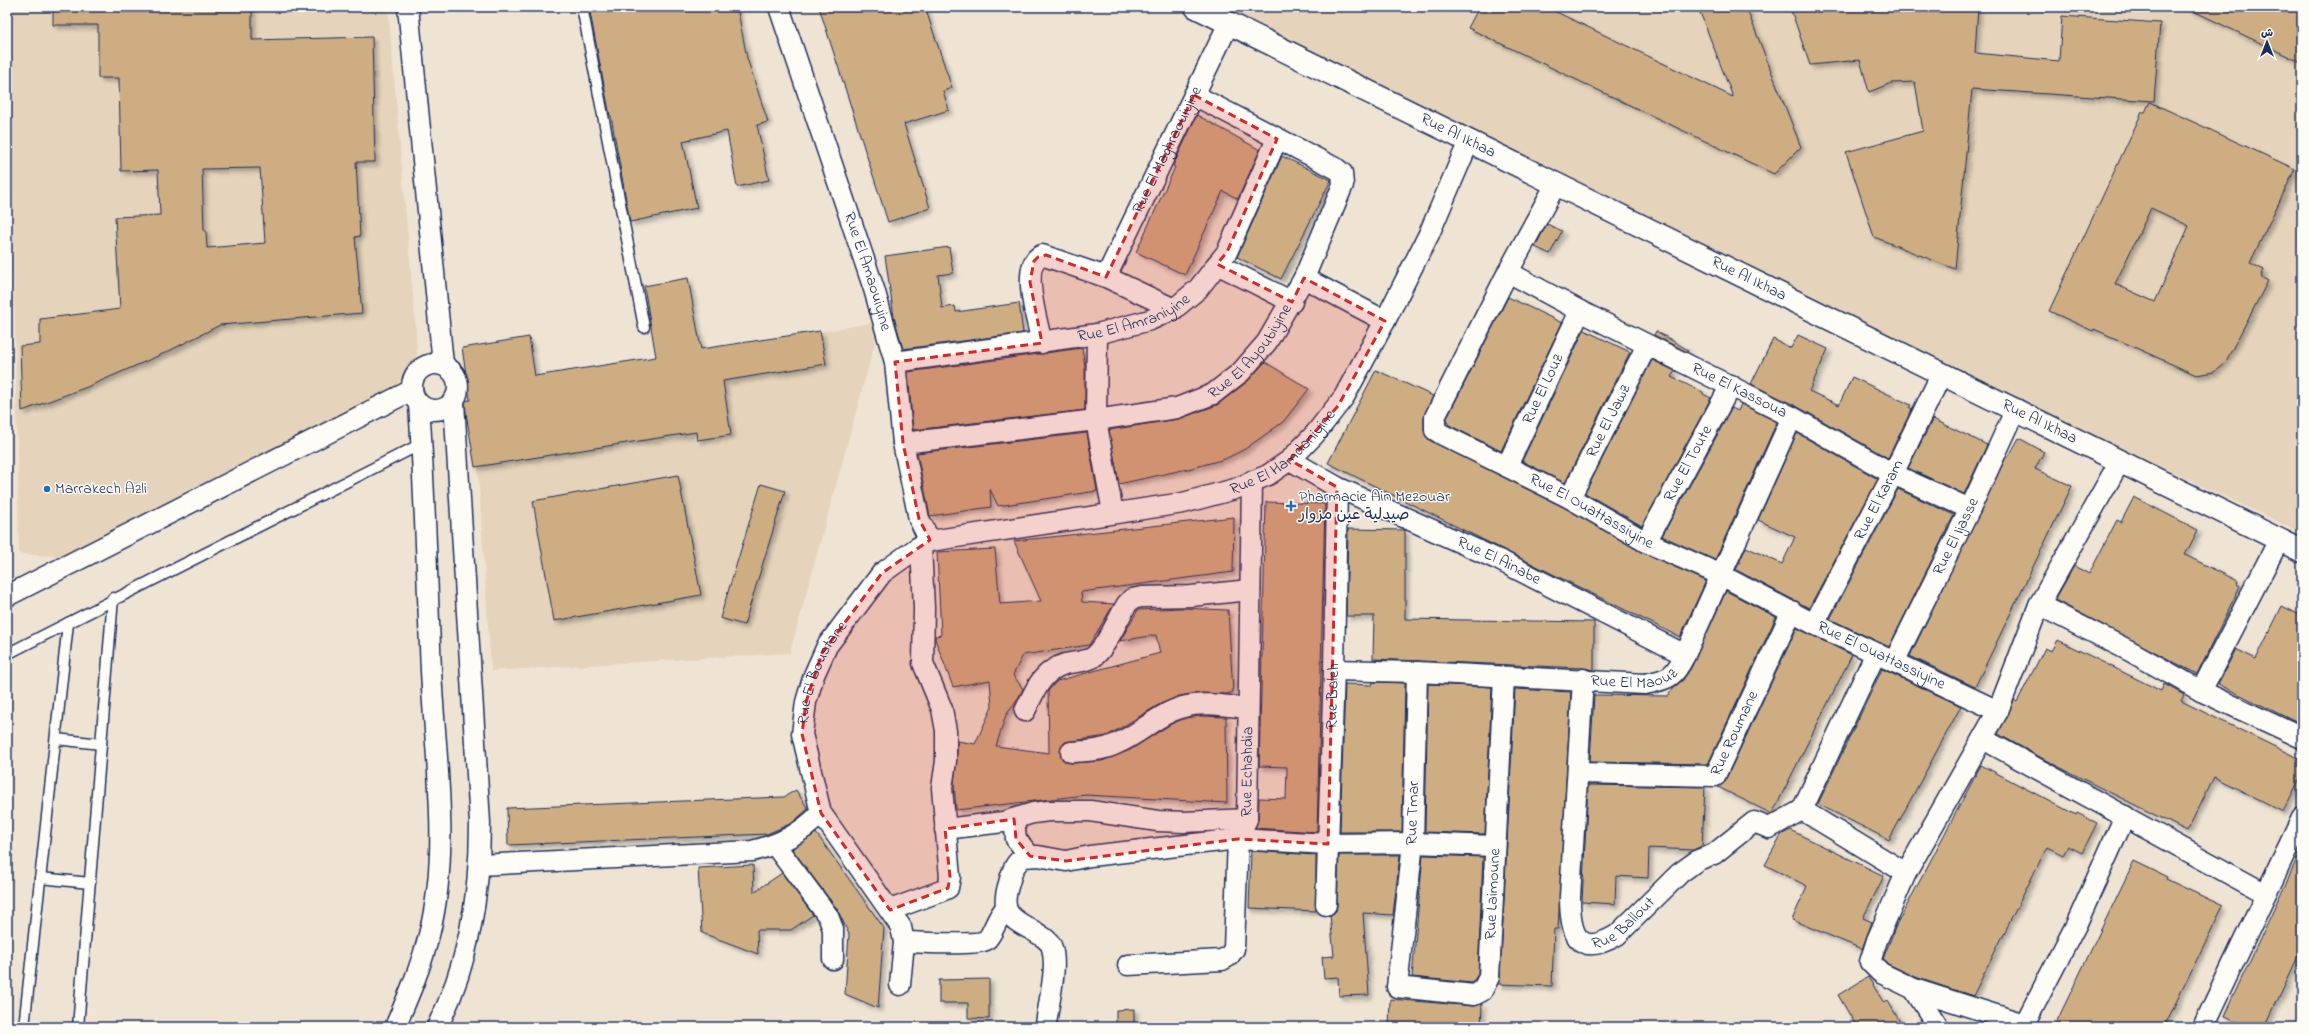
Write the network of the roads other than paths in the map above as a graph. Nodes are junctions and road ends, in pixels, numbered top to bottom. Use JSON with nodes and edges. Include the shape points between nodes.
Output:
{"nodes":[{"id":1,"x":408,"y":7,"type":"edge"},
{"id":2,"x":582,"y":7,"type":"edge"},
{"id":3,"x":779,"y":7,"type":"edge"},
{"id":4,"x":1196,"y":7,"type":"edge"},
{"id":5,"x":1229,"y":24,"type":"junction"},
{"id":6,"x":1194,"y":95,"type":"junction"},
{"id":7,"x":1277,"y":139,"type":"junction"},
{"id":8,"x":1469,"y":141,"type":"junction"},
{"id":9,"x":1556,"y":184,"type":"junction"},
{"id":10,"x":1217,"y":264,"type":"junction"},
{"id":11,"x":1508,"y":272,"type":"junction"},
{"id":12,"x":1106,"y":277,"type":"junction"},
{"id":13,"x":1304,"y":278,"type":"junction"},
{"id":14,"x":1292,"y":302,"type":"junction"},
{"id":15,"x":1174,"y":309,"type":"junction"},
{"id":16,"x":1580,"y":311,"type":"junction"},
{"id":17,"x":1385,"y":321,"type":"junction"},
{"id":18,"x":644,"y":327,"type":"dead end"},
{"id":19,"x":1097,"y":334,"type":"junction"},
{"id":20,"x":1042,"y":343,"type":"junction"},
{"id":21,"x":1647,"y":345,"type":"junction"},
{"id":22,"x":895,"y":362,"type":"junction"},
{"id":23,"x":443,"y":364,"type":"junction"},
{"id":24,"x":1941,"y":375,"type":"junction"},
{"id":25,"x":1731,"y":385,"type":"junction"},
{"id":26,"x":416,"y":397,"type":"junction"},
{"id":27,"x":454,"y":402,"type":"junction"},
{"id":28,"x":2016,"y":409,"type":"junction"},
{"id":29,"x":1792,"y":417,"type":"junction"},
{"id":30,"x":1096,"y":420,"type":"junction"},
{"id":31,"x":903,"y":443,"type":"junction"},
{"id":32,"x":421,"y":444,"type":"junction"},
{"id":33,"x":1290,"y":460,"type":"junction"},
{"id":34,"x":2120,"y":461,"type":"junction"},
{"id":35,"x":1507,"y":466,"type":"junction"},
{"id":36,"x":1893,"y":474,"type":"junction"},
{"id":37,"x":1252,"y":481,"type":"junction"},
{"id":38,"x":1337,"y":487,"type":"junction"},
{"id":39,"x":1570,"y":498,"type":"junction"},
{"id":40,"x":1970,"y":509,"type":"junction"},
{"id":41,"x":1113,"y":513,"type":"junction"},
{"id":42,"x":2279,"y":540,"type":"junction"},
{"id":43,"x":1646,"y":542,"type":"junction"},
{"id":44,"x":926,"y":544,"type":"junction"},
{"id":45,"x":2302,"y":551,"type":"edge"},
{"id":46,"x":1719,"y":574,"type":"junction"},
{"id":47,"x":1250,"y":590,"type":"junction"},
{"id":48,"x":7,"y":596,"type":"edge"},
{"id":49,"x":113,"y":598,"type":"junction"},
{"id":50,"x":2039,"y":605,"type":"junction"},
{"id":51,"x":1792,"y":611,"type":"junction"},
{"id":52,"x":68,"y":623,"type":"junction"},
{"id":53,"x":1814,"y":624,"type":"junction"},
{"id":54,"x":1876,"y":653,"type":"junction"},
{"id":55,"x":7,"y":654,"type":"edge"},
{"id":56,"x":1685,"y":655,"type":"junction"},
{"id":57,"x":1894,"y":662,"type":"junction"},
{"id":58,"x":1334,"y":670,"type":"junction"},
{"id":59,"x":1417,"y":672,"type":"junction"},
{"id":60,"x":1504,"y":676,"type":"junction"},
{"id":61,"x":1583,"y":679,"type":"junction"},
{"id":62,"x":2201,"y":690,"type":"junction"},
{"id":63,"x":1248,"y":708,"type":"junction"},
{"id":64,"x":1025,"y":711,"type":"dead end"},
{"id":65,"x":1998,"y":711,"type":"junction"},
{"id":66,"x":2302,"y":738,"type":"edge"},
{"id":67,"x":56,"y":739,"type":"junction"},
{"id":68,"x":1983,"y":739,"type":"junction"},
{"id":69,"x":101,"y":744,"type":"junction"},
{"id":70,"x":1071,"y":752,"type":"dead end"},
{"id":71,"x":1578,"y":773,"type":"junction"},
{"id":72,"x":1802,"y":810,"type":"junction"},
{"id":73,"x":820,"y":813,"type":"junction"},
{"id":74,"x":2125,"y":816,"type":"junction"},
{"id":75,"x":2302,"y":818,"type":"edge"},
{"id":76,"x":1248,"y":819,"type":"junction"},
{"id":77,"x":1014,"y":820,"type":"junction"},
{"id":78,"x":944,"y":829,"type":"junction"},
{"id":79,"x":1238,"y":839,"type":"junction"},
{"id":80,"x":1413,"y":843,"type":"junction"},
{"id":81,"x":1328,"y":844,"type":"junction"},
{"id":82,"x":775,"y":845,"type":"junction"},
{"id":83,"x":1495,"y":846,"type":"junction"},
{"id":84,"x":1030,"y":856,"type":"junction"},
{"id":85,"x":479,"y":865,"type":"junction"},
{"id":86,"x":1906,"y":873,"type":"junction"},
{"id":87,"x":40,"y":878,"type":"junction"},
{"id":88,"x":90,"y":883,"type":"junction"},
{"id":89,"x":2266,"y":894,"type":"junction"},
{"id":90,"x":1326,"y":905,"type":"dead end"},
{"id":91,"x":1005,"y":909,"type":"junction"},
{"id":92,"x":890,"y":910,"type":"junction"},
{"id":93,"x":904,"y":942,"type":"junction"},
{"id":94,"x":1400,"y":954,"type":"joint"},
{"id":95,"x":833,"y":959,"type":"dead end"},
{"id":96,"x":1128,"y":965,"type":"dead end"},
{"id":97,"x":900,"y":985,"type":"dead end"},
{"id":98,"x":1914,"y":989,"type":"junction"},
{"id":99,"x":1046,"y":1025,"type":"dead end"},
{"id":100,"x":2024,"y":1026,"type":"edge"},
{"id":101,"x":24,"y":1027,"type":"edge"},
{"id":102,"x":78,"y":1027,"type":"edge"},
{"id":103,"x":395,"y":1027,"type":"edge"},
{"id":104,"x":438,"y":1027,"type":"edge"},
{"id":105,"x":1938,"y":1027,"type":"edge"},
{"id":106,"x":2203,"y":1027,"type":"edge"}],
"edges":[{"from":1,"to":23,"type":"street"},
{"from":2,"to":18,"type":"lane"},
{"from":3,"to":22,"type":"street","name":"Rue El Amaouiyine","via":[[874,289]]},
{"from":4,"to":5,"type":"street","name":"Rue Al Ikhaa"},
{"from":5,"to":6,"type":"street","name":"Rue El Maghraouiyine"},
{"from":5,"to":8,"type":"street","name":"Rue Al Ikhaa"},
{"from":6,"to":7,"type":"street","name":"Rue El Ayoubiyine"},
{"from":6,"to":12,"type":"street","name":"Rue El Maghraouiyine"},
{"from":7,"to":10,"type":"street","name":"Rue El Amraniyine","via":[[1227,252]]},
{"from":7,"to":13,"type":"street","name":"Rue El Ayoubiyine","via":[[1337,169],[1344,179]]},
{"from":8,"to":9,"type":"street","name":"Rue Al Ikhaa"},
{"from":8,"to":17,"type":"street","name":"Rue El Hamdaniyine","via":[[1429,234]]},
{"from":9,"to":11,"type":"street","name":"Rue El Ouattassiyine"},
{"from":9,"to":24,"type":"street","name":"Rue Al Ikhaa"},
{"from":10,"to":14,"type":"street"},
{"from":10,"to":15,"type":"street","name":"Rue El Amraniyine","via":[[1198,289]]},
{"from":11,"to":16,"type":"street","name":"Rue El Kassoua"},
{"from":11,"to":35,"type":"street","name":"Rue El Ouattassiyine","via":[[1435,417],[1434,425],[1435,430],[1443,436]]},
{"from":12,"to":15,"type":"street"},
{"from":12,"to":20,"type":"street","via":[[1046,255],[1038,257],[1031,270],[1030,282]]},
{"from":13,"to":14,"type":"street","name":"Rue El Ayoubiyine"},
{"from":13,"to":17,"type":"street"},
{"from":14,"to":30,"type":"street","name":"Rue El Ayoubiyine","via":[[1267,342],[1241,372],[1214,394],[1177,408]]},
{"from":15,"to":19,"type":"street","name":"Rue El Amraniyine","via":[[1150,320]]},
{"from":16,"to":21,"type":"street","name":"Rue El Kassoua"},
{"from":16,"to":35,"type":"street","name":"Rue El Louz"},
{"from":17,"to":33,"type":"street","name":"Rue El Hamdaniyine","via":[[1338,406],[1316,434]]},
{"from":19,"to":20,"type":"street","name":"Rue El Amraniyine"},
{"from":19,"to":30,"type":"street"},
{"from":20,"to":22,"type":"street","name":"Rue El Amraniyine"},
{"from":21,"to":25,"type":"street","name":"Rue El Kassoua"},
{"from":21,"to":39,"type":"street","name":"Rue El Jawz"},
{"from":22,"to":31,"type":"street","name":"Rue El Amaouiyine"},
{"from":23,"to":26,"type":"street","via":[[425,365],[418,371],[413,378]]},
{"from":23,"to":27,"type":"street","via":[[457,376],[459,385]]},
{"from":24,"to":28,"type":"street","name":"Rue Al Ikhaa"},
{"from":24,"to":36,"type":"street","name":"Rue El Karam"},
{"from":25,"to":29,"type":"street","name":"Rue El Kassoua"},
{"from":25,"to":43,"type":"street","name":"Rue El Toute"},
{"from":26,"to":27,"type":"street","via":[[427,409],[446,408]]},
{"from":26,"to":32,"type":"street"},
{"from":26,"to":48,"type":"street"},
{"from":27,"to":85,"type":"street","via":[[480,823]]},
{"from":28,"to":34,"type":"street","name":"Rue Al Ikhaa"},
{"from":28,"to":40,"type":"street","name":"Rue El Ijasse"},
{"from":29,"to":36,"type":"street","name":"Rue El Kassoua"},
{"from":29,"to":46,"type":"street","name":"Rue El Maouz"},
{"from":30,"to":31,"type":"street","name":"Rue El Ayoubiyine"},
{"from":30,"to":41,"type":"street"},
{"from":31,"to":44,"type":"street","name":"Rue El Amaouiyine"},
{"from":32,"to":49,"type":"lane"},
{"from":32,"to":103,"type":"street","via":[[440,846],[429,934],[420,967]]},
{"from":33,"to":37,"type":"street","name":"Rue El Hamdaniyine","via":[[1268,475]]},
{"from":33,"to":38,"type":"street","name":"Rue El Ainabe"},
{"from":34,"to":42,"type":"street","name":"Rue Al Ikhaa"},
{"from":34,"to":50,"type":"street"},
{"from":35,"to":39,"type":"street","name":"Rue El Ouattassiyine"},
{"from":36,"to":40,"type":"street","name":"Rue El Kassoua"},
{"from":36,"to":53,"type":"street","name":"Rue El Karam"},
{"from":37,"to":41,"type":"street","name":"Rue El Hamdaniyine","via":[[1235,489],[1183,503]]},
{"from":37,"to":47,"type":"street","name":"Rue Echahdia"},
{"from":38,"to":56,"type":"street","name":"Rue El Ainabe","via":[[1499,560]]},
{"from":38,"to":58,"type":"street","name":"Rue Baleh"},
{"from":39,"to":43,"type":"street","name":"Rue El Ouattassiyine"},
{"from":40,"to":57,"type":"street","name":"Rue El Ijasse"},
{"from":41,"to":44,"type":"street","name":"Rue El Hamdaniyine"},
{"from":42,"to":45,"type":"street","name":"Rue Al Ikhaa"},
{"from":42,"to":62,"type":"street"},
{"from":43,"to":46,"type":"street","name":"Rue El Ouattassiyine"},
{"from":44,"to":73,"type":"street","name":"Rue El Boustane","via":[[882,573],[831,640],[817,664],[806,702],[802,738]]},
{"from":44,"to":78,"type":"street","via":[[923,663],[942,709],[946,731],[946,761],[942,788]]},
{"from":46,"to":51,"type":"street","name":"Rue El Ouattassiyine"},
{"from":46,"to":56,"type":"street","name":"Rue El Maouz"},
{"from":47,"to":63,"type":"street","name":"Rue Echahdia"},
{"from":47,"to":64,"type":"street","via":[[1132,599],[1126,604],[1100,651],[1092,658],[1066,664],[1048,672],[1039,682]]},
{"from":49,"to":52,"type":"lane"},
{"from":49,"to":69,"type":"lane"},
{"from":50,"to":62,"type":"street"},
{"from":50,"to":65,"type":"street"},
{"from":51,"to":53,"type":"street","name":"Rue El Ouattassiyine"},
{"from":51,"to":71,"type":"street","name":"Rue Roumane","via":[[1715,776]]},
{"from":52,"to":55,"type":"lane"},
{"from":52,"to":67,"type":"lane"},
{"from":53,"to":54,"type":"street","name":"Rue El Ouattassiyine"},
{"from":54,"to":57,"type":"street","name":"Rue El Ouattassiyine"},
{"from":54,"to":72,"type":"street"},
{"from":56,"to":61,"type":"street","name":"Rue El Maouz","via":[[1677,671],[1664,680],[1645,684]]},
{"from":57,"to":65,"type":"street","name":"Rue El Ouattassiyine"},
{"from":58,"to":59,"type":"street","name":"Rue El Maouz"},
{"from":58,"to":81,"type":"street","name":"Rue Baleh"},
{"from":59,"to":60,"type":"street","name":"Rue El Maouz"},
{"from":59,"to":80,"type":"street","name":"Rue Tmar"},
{"from":60,"to":61,"type":"street","name":"Rue El Maouz"},
{"from":60,"to":83,"type":"street","name":"Rue Laimoune"},
{"from":61,"to":71,"type":"street","name":"Rue Ballout"},
{"from":62,"to":66,"type":"street"},
{"from":63,"to":70,"type":"street","via":[[1215,704],[1184,707],[1162,715],[1117,744],[1092,751]]},
{"from":63,"to":76,"type":"street","name":"Rue Echahdia"},
{"from":65,"to":68,"type":"street"},
{"from":67,"to":69,"type":"lane"},
{"from":67,"to":87,"type":"lane"},
{"from":68,"to":74,"type":"street"},
{"from":68,"to":86,"type":"street"},
{"from":69,"to":88,"type":"lane"},
{"from":71,"to":72,"type":"street","name":"Rue Ballout","via":[[1570,912],[1575,936],[1582,943],[1593,944],[1617,935],[1680,873],[1698,860],[1714,854],[1754,822],[1769,828]]},
{"from":72,"to":86,"type":"street"},
{"from":73,"to":82,"type":"street","via":[[795,835]]},
{"from":73,"to":92,"type":"street","name":"Rue El Boustane"},
{"from":74,"to":89,"type":"street"},
{"from":74,"to":100,"type":"street","via":[[2076,925]]},
{"from":75,"to":89,"type":"street"},
{"from":76,"to":77,"type":"street","via":[[1171,822],[1090,811],[1070,811],[1033,813]]},
{"from":76,"to":79,"type":"street","name":"Rue Echahdia"},
{"from":77,"to":78,"type":"street"},
{"from":77,"to":84,"type":"street","via":[[1016,839]]},
{"from":78,"to":92,"type":"street","via":[[950,878],[948,888]]},
{"from":79,"to":81,"type":"street"},
{"from":79,"to":84,"type":"street","via":[[1066,861]]},
{"from":79,"to":96,"type":"street","name":"Rue Echahdia","via":[[1234,949],[1229,956],[1216,960]]},
{"from":80,"to":81,"type":"street"},
{"from":80,"to":83,"type":"street"},
{"from":80,"to":94,"type":"street","name":"Rue Tmar"},
{"from":81,"to":90,"type":"street","name":"Rue Baleh"},
{"from":82,"to":85,"type":"street","via":[[752,851]]},
{"from":82,"to":95,"type":"street","via":[[828,916],[833,929]]},
{"from":83,"to":94,"type":"street","name":"Rue Laimoune","via":[[1489,978],[1482,992],[1467,995],[1397,987]]},
{"from":84,"to":91,"type":"street","via":[[1024,857],[1014,866]]},
{"from":85,"to":104,"type":"street","via":[[466,953]]},
{"from":86,"to":98,"type":"street","via":[[1876,940],[1870,962],[1881,973]]},
{"from":87,"to":88,"type":"lane"},
{"from":87,"to":101,"type":"lane"},
{"from":88,"to":102,"type":"lane"},
{"from":89,"to":106,"type":"street"},
{"from":91,"to":93,"type":"street","via":[[996,919],[991,935],[980,942]]},
{"from":91,"to":99,"type":"street","via":[[1011,917],[1046,939],[1052,947],[1053,968]]},
{"from":92,"to":93,"type":"street","name":"Rue El Boustane","via":[[901,927]]},
{"from":93,"to":97,"type":"street","name":"Rue El Boustane"},
{"from":98,"to":100,"type":"street"},
{"from":98,"to":105,"type":"street"}]}
